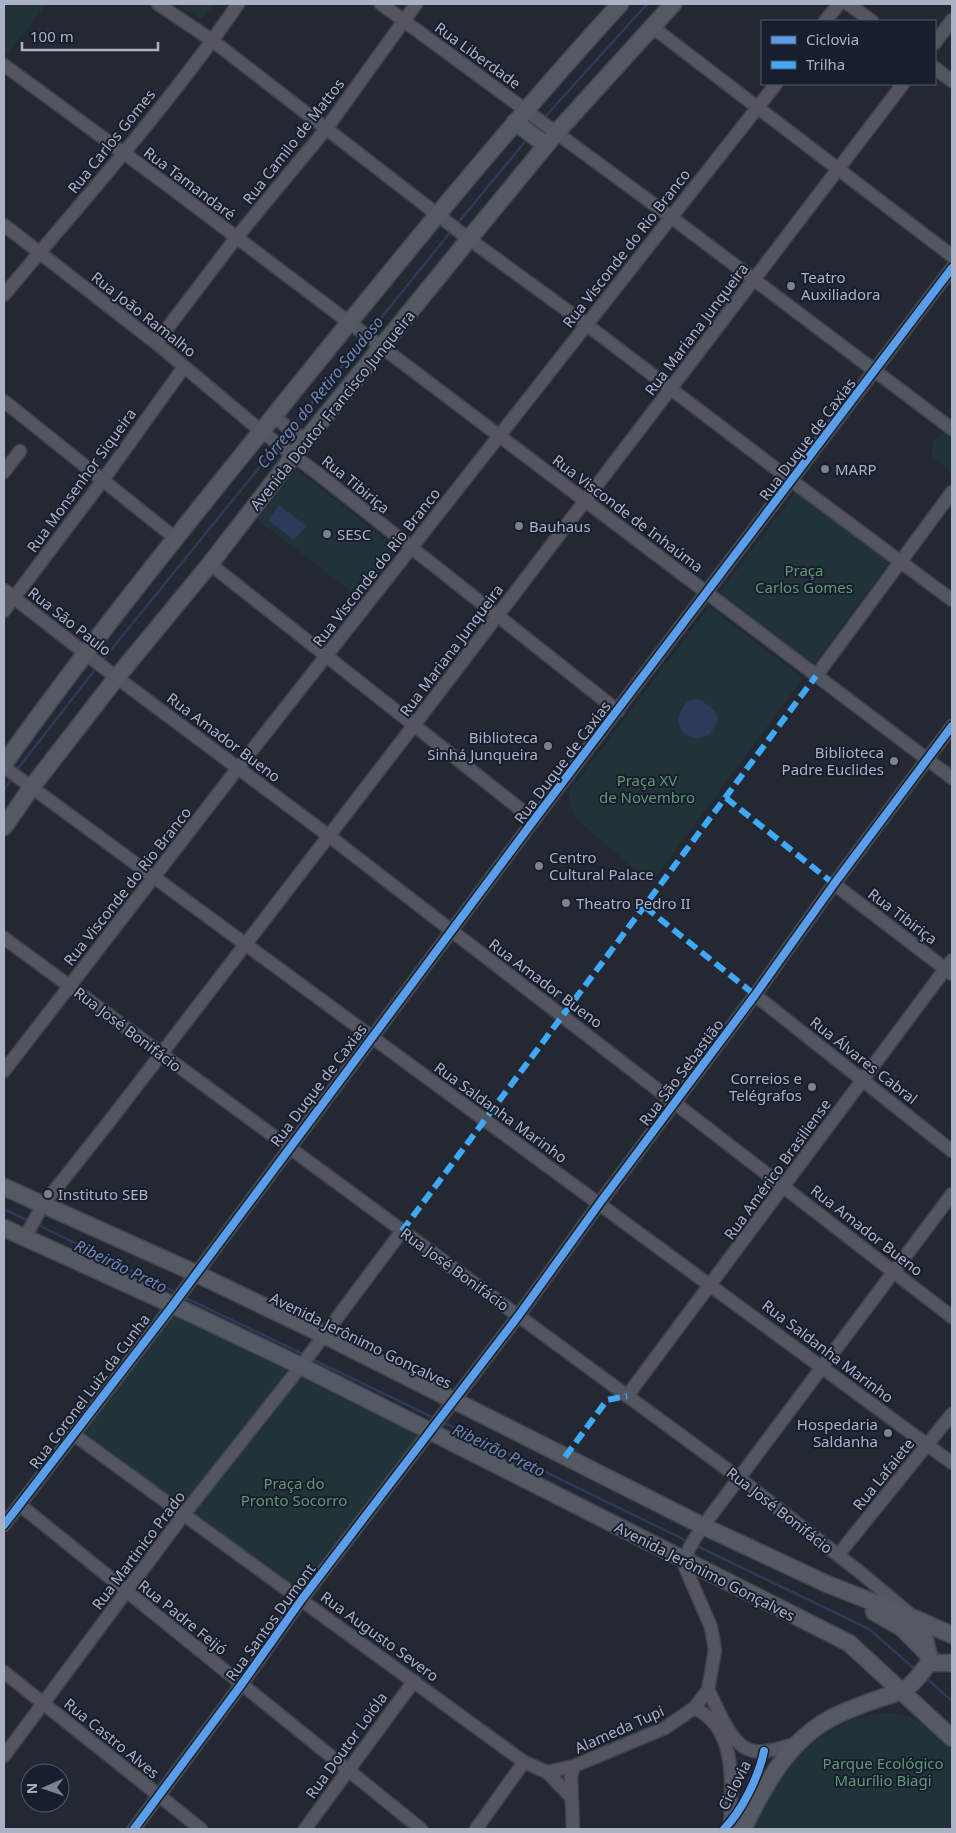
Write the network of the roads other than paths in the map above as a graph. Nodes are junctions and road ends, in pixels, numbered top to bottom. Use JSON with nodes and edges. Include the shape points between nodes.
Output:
{"nodes":[{"id":1,"x":158,"y":4,"type":"edge"},
{"id":2,"x":238,"y":4,"type":"edge"},
{"id":3,"x":381,"y":4,"type":"edge"},
{"id":4,"x":416,"y":4,"type":"edge"},
{"id":5,"x":620,"y":4,"type":"edge"},
{"id":6,"x":673,"y":4,"type":"edge"},
{"id":7,"x":839,"y":4,"type":"edge"},
{"id":8,"x":848,"y":4,"type":"edge"},
{"id":9,"x":403,"y":20,"type":"junction"},
{"id":10,"x":826,"y":20,"type":"edge"},
{"id":11,"x":871,"y":20,"type":"edge"},
{"id":12,"x":952,"y":20,"type":"edge"},
{"id":13,"x":651,"y":26,"type":"junction"},
{"id":14,"x":213,"y":41,"type":"junction"},
{"id":15,"x":936,"y":42,"type":"edge"},
{"id":16,"x":4,"y":65,"type":"edge"},
{"id":17,"x":936,"y":69,"type":"edge"},
{"id":18,"x":952,"y":81,"type":"edge"},
{"id":19,"x":775,"y":85,"type":"edge"},
{"id":20,"x":903,"y":85,"type":"edge"},
{"id":21,"x":758,"y":106,"type":"junction"},
{"id":22,"x":524,"y":118,"type":"junction"},
{"id":23,"x":326,"y":129,"type":"junction"},
{"id":24,"x":554,"y":129,"type":"junction"},
{"id":25,"x":543,"y":143,"type":"junction"},
{"id":26,"x":123,"y":153,"type":"junction"},
{"id":27,"x":838,"y":169,"type":"junction"},
{"id":28,"x":672,"y":216,"type":"junction"},
{"id":29,"x":441,"y":217,"type":"junction"},
{"id":30,"x":4,"y":225,"type":"edge"},
{"id":31,"x":465,"y":236,"type":"junction"},
{"id":32,"x":236,"y":238,"type":"junction"},
{"id":33,"x":39,"y":253,"type":"junction"},
{"id":34,"x":952,"y":256,"type":"edge"},
{"id":35,"x":952,"y":268,"type":"edge"},
{"id":36,"x":754,"y":279,"type":"junction"},
{"id":37,"x":4,"y":295,"type":"edge"},
{"id":38,"x":353,"y":325,"type":"junction"},
{"id":39,"x":587,"y":325,"type":"junction"},
{"id":40,"x":156,"y":343,"type":"junction"},
{"id":41,"x":378,"y":345,"type":"junction"},
{"id":42,"x":184,"y":367,"type":"junction"},
{"id":43,"x":876,"y":370,"type":"junction"},
{"id":44,"x":671,"y":390,"type":"junction"},
{"id":45,"x":4,"y":401,"type":"edge"},
{"id":46,"x":277,"y":419,"type":"junction"},
{"id":47,"x":952,"y":429,"type":"edge"},
{"id":48,"x":264,"y":433,"type":"junction"},
{"id":49,"x":498,"y":436,"type":"junction"},
{"id":50,"x":302,"y":439,"type":"junction"},
{"id":51,"x":20,"y":451,"type":"dead end"},
{"id":52,"x":290,"y":453,"type":"junction"},
{"id":53,"x":4,"y":472,"type":"edge"},
{"id":54,"x":103,"y":480,"type":"junction"},
{"id":55,"x":792,"y":481,"type":"junction"},
{"id":56,"x":952,"y":492,"type":"edge"},
{"id":57,"x":585,"y":501,"type":"junction"},
{"id":58,"x":175,"y":538,"type":"junction"},
{"id":59,"x":410,"y":548,"type":"junction"},
{"id":60,"x":900,"y":562,"type":"junction"},
{"id":61,"x":210,"y":564,"type":"junction"},
{"id":62,"x":707,"y":593,"type":"junction"},
{"id":63,"x":9,"y":594,"type":"edge"},
{"id":64,"x":952,"y":600,"type":"edge"},
{"id":65,"x":4,"y":611,"type":"edge"},
{"id":66,"x":498,"y":615,"type":"junction"},
{"id":67,"x":88,"y":655,"type":"junction"},
{"id":68,"x":327,"y":656,"type":"junction"},
{"id":69,"x":113,"y":674,"type":"junction"},
{"id":70,"x":816,"y":676,"type":"junction"},
{"id":71,"x":618,"y":711,"type":"junction"},
{"id":72,"x":414,"y":725,"type":"junction"},
{"id":73,"x":952,"y":726,"type":"edge"},
{"id":74,"x":928,"y":760,"type":"junction"},
{"id":75,"x":5,"y":767,"type":"edge"},
{"id":76,"x":238,"y":768,"type":"junction"},
{"id":77,"x":952,"y":778,"type":"edge"},
{"id":78,"x":28,"y":785,"type":"junction"},
{"id":79,"x":534,"y":820,"type":"junction"},
{"id":80,"x":4,"y":827,"type":"edge"},
{"id":81,"x":329,"y":836,"type":"junction"},
{"id":82,"x":154,"y":877,"type":"junction"},
{"id":83,"x":834,"y":884,"type":"junction"},
{"id":84,"x":452,"y":931,"type":"junction"},
{"id":85,"x":4,"y":938,"type":"edge"},
{"id":86,"x":245,"y":945,"type":"junction"},
{"id":87,"x":950,"y":968,"type":"edge"},
{"id":88,"x":70,"y":986,"type":"junction"},
{"id":89,"x":755,"y":995,"type":"junction"},
{"id":90,"x":372,"y":1038,"type":"junction"},
{"id":91,"x":161,"y":1054,"type":"junction"},
{"id":92,"x":4,"y":1071,"type":"edge"},
{"id":93,"x":863,"y":1080,"type":"junction"},
{"id":94,"x":675,"y":1102,"type":"junction"},
{"id":95,"x":288,"y":1148,"type":"junction"},
{"id":96,"x":952,"y":1152,"type":"edge"},
{"id":97,"x":4,"y":1187,"type":"edge"},
{"id":98,"x":784,"y":1187,"type":"junction"},
{"id":99,"x":952,"y":1194,"type":"edge"},
{"id":100,"x":599,"y":1204,"type":"junction"},
{"id":101,"x":40,"y":1208,"type":"junction"},
{"id":102,"x":4,"y":1228,"type":"edge"},
{"id":103,"x":402,"y":1231,"type":"junction"},
{"id":104,"x":26,"y":1234,"type":"junction"},
{"id":105,"x":894,"y":1271,"type":"junction"},
{"id":106,"x":193,"y":1276,"type":"junction"},
{"id":107,"x":711,"y":1285,"type":"junction"},
{"id":108,"x":175,"y":1301,"type":"junction"},
{"id":109,"x":519,"y":1315,"type":"junction"},
{"id":110,"x":952,"y":1317,"type":"edge"},
{"id":111,"x":321,"y":1339,"type":"junction"},
{"id":112,"x":304,"y":1362,"type":"junction"},
{"id":113,"x":821,"y":1366,"type":"junction"},
{"id":114,"x":627,"y":1396,"type":"junction"},
{"id":115,"x":451,"y":1404,"type":"junction"},
{"id":116,"x":952,"y":1414,"type":"edge"},
{"id":117,"x":433,"y":1429,"type":"junction"},
{"id":118,"x":73,"y":1434,"type":"junction"},
{"id":119,"x":928,"y":1444,"type":"junction"},
{"id":120,"x":952,"y":1462,"type":"edge"},
{"id":121,"x":739,"y":1478,"type":"junction"},
{"id":122,"x":20,"y":1505,"type":"junction"},
{"id":123,"x":184,"y":1514,"type":"junction"},
{"id":124,"x":4,"y":1525,"type":"edge"},
{"id":125,"x":700,"y":1530,"type":"junction"},
{"id":126,"x":838,"y":1555,"type":"junction"},
{"id":127,"x":686,"y":1557,"type":"junction"},
{"id":128,"x":828,"y":1584,"type":"junction"},
{"id":129,"x":126,"y":1592,"type":"junction"},
{"id":130,"x":302,"y":1599,"type":"junction"},
{"id":131,"x":916,"y":1619,"type":"junction"},
{"id":132,"x":952,"y":1635,"type":"edge"},
{"id":133,"x":928,"y":1661,"type":"junction"},
{"id":134,"x":952,"y":1663,"type":"edge"},
{"id":135,"x":4,"y":1672,"type":"edge"},
{"id":136,"x":414,"y":1681,"type":"junction"},
{"id":137,"x":242,"y":1685,"type":"junction"},
{"id":138,"x":905,"y":1689,"type":"junction"},
{"id":139,"x":708,"y":1690,"type":"junction"},
{"id":140,"x":43,"y":1704,"type":"junction"},
{"id":141,"x":694,"y":1708,"type":"junction"},
{"id":142,"x":952,"y":1738,"type":"edge"},
{"id":143,"x":797,"y":1743,"type":"junction"},
{"id":144,"x":4,"y":1756,"type":"edge"},
{"id":145,"x":524,"y":1762,"type":"junction"},
{"id":146,"x":574,"y":1766,"type":"junction"},
{"id":147,"x":348,"y":1770,"type":"junction"},
{"id":148,"x":547,"y":1772,"type":"junction"},
{"id":149,"x":158,"y":1796,"type":"junction"},
{"id":150,"x":571,"y":1797,"type":"junction"},
{"id":151,"x":134,"y":1829,"type":"edge"},
{"id":152,"x":201,"y":1829,"type":"edge"},
{"id":153,"x":305,"y":1829,"type":"edge"},
{"id":154,"x":421,"y":1829,"type":"edge"},
{"id":155,"x":476,"y":1829,"type":"edge"},
{"id":156,"x":573,"y":1829,"type":"edge"},
{"id":157,"x":730,"y":1829,"type":"edge"},
{"id":158,"x":744,"y":1829,"type":"edge"}],
"edges":[{"from":1,"to":14,"type":"street"},
{"from":2,"to":14,"type":"street","name":"Rua Carlos Gomes"},
{"from":3,"to":9,"type":"street","name":"Rua Liberdade"},
{"from":4,"to":9,"type":"street","name":"Rua Camilo de Mattos"},
{"from":5,"to":22,"type":"main road"},
{"from":6,"to":13,"type":"main road","name":"Avenida Doutor Francisco Junqueira"},
{"from":7,"to":10,"type":"street"},
{"from":8,"to":11,"type":"street"},
{"from":9,"to":22,"type":"street","name":"Rua Liberdade"},
{"from":9,"to":23,"type":"street","name":"Rua Camilo de Mattos"},
{"from":12,"to":15,"type":"street"},
{"from":13,"to":21,"type":"street"},
{"from":13,"to":24,"type":"main road","name":"Avenida Doutor Francisco Junqueira"},
{"from":14,"to":23,"type":"street"},
{"from":14,"to":26,"type":"street","name":"Rua Carlos Gomes"},
{"from":16,"to":26,"type":"street","name":"Rua Tamandaré"},
{"from":17,"to":18,"type":"street"},
{"from":19,"to":21,"type":"street","name":"Rua Visconde do Rio Branco"},
{"from":20,"to":27,"type":"street","name":"Rua Mariana Junqueira"},
{"from":21,"to":27,"type":"street"},
{"from":21,"to":28,"type":"street","name":"Rua Visconde do Rio Branco"},
{"from":22,"to":24,"type":"street","name":"Rua Liberdade"},
{"from":22,"to":25,"type":"main road"},
{"from":22,"to":29,"type":"main road"},
{"from":23,"to":29,"type":"street"},
{"from":23,"to":32,"type":"street","name":"Rua Camilo de Mattos"},
{"from":24,"to":25,"type":"main road","name":"Avenida Doutor Francisco Junqueira"},
{"from":24,"to":28,"type":"street","name":"Rua Liberdade"},
{"from":25,"to":31,"type":"main road","name":"Avenida Doutor Francisco Junqueira"},
{"from":26,"to":32,"type":"street","name":"Rua Tamandaré"},
{"from":26,"to":33,"type":"street","name":"Rua Carlos Gomes"},
{"from":27,"to":34,"type":"street"},
{"from":27,"to":36,"type":"street","name":"Rua Mariana Junqueira"},
{"from":28,"to":36,"type":"street","name":"Rua Liberdade"},
{"from":28,"to":39,"type":"street","name":"Rua Visconde do Rio Branco"},
{"from":29,"to":31,"type":"street"},
{"from":29,"to":38,"type":"main road"},
{"from":30,"to":33,"type":"street","name":"Rua João Ramalho"},
{"from":31,"to":39,"type":"street"},
{"from":31,"to":41,"type":"main road","name":"Avenida Doutor Francisco Junqueira"},
{"from":32,"to":38,"type":"street","name":"Rua Tamandaré"},
{"from":32,"to":40,"type":"street","name":"Rua Camilo de Mattos"},
{"from":33,"to":37,"type":"street","name":"Rua Carlos Gomes"},
{"from":33,"to":40,"type":"street","name":"Rua João Ramalho"},
{"from":35,"to":43,"type":"street","name":"Rua Duque de Caxias"},
{"from":36,"to":43,"type":"street","name":"Rua Liberdade"},
{"from":36,"to":44,"type":"street","name":"Rua Mariana Junqueira"},
{"from":38,"to":41,"type":"street","name":"Rua Visconde de Inhaúma"},
{"from":38,"to":46,"type":"main road"},
{"from":39,"to":44,"type":"street"},
{"from":39,"to":49,"type":"street","name":"Rua Visconde do Rio Branco"},
{"from":40,"to":42,"type":"street","name":"Rua João Ramalho"},
{"from":41,"to":49,"type":"street","name":"Rua Visconde de Inhaúma"},
{"from":41,"to":50,"type":"main road","name":"Avenida Doutor Francisco Junqueira"},
{"from":42,"to":48,"type":"street","name":"Rua João Ramalho"},
{"from":42,"to":54,"type":"street","name":"Rua Monsenhor Siqueira"},
{"from":43,"to":47,"type":"street","name":"Rua Liberdade"},
{"from":43,"to":55,"type":"street","name":"Rua Duque de Caxias"},
{"from":44,"to":55,"type":"street"},
{"from":44,"to":57,"type":"street","name":"Rua Mariana Junqueira"},
{"from":45,"to":54,"type":"street"},
{"from":46,"to":48,"type":"main road"},
{"from":46,"to":50,"type":"street"},
{"from":48,"to":52,"type":"street","name":"Rua Tibiriça"},
{"from":48,"to":58,"type":"main road"},
{"from":49,"to":57,"type":"street","name":"Rua Visconde de Inhaúma"},
{"from":49,"to":59,"type":"street","name":"Rua Visconde do Rio Branco"},
{"from":50,"to":52,"type":"main road","name":"Avenida Doutor Francisco Junqueira"},
{"from":51,"to":53,"type":"street"},
{"from":52,"to":59,"type":"street","name":"Rua Tibiriça"},
{"from":52,"to":61,"type":"main road","name":"Avenida Doutor Francisco Junqueira"},
{"from":54,"to":58,"type":"street"},
{"from":54,"to":63,"type":"street","name":"Rua Monsenhor Siqueira"},
{"from":55,"to":60,"type":"street"},
{"from":55,"to":62,"type":"street","name":"Rua Duque de Caxias"},
{"from":56,"to":60,"type":"street"},
{"from":57,"to":62,"type":"street","name":"Rua Visconde de Inhaúma"},
{"from":57,"to":66,"type":"street","name":"Rua Mariana Junqueira"},
{"from":58,"to":67,"type":"main road"},
{"from":59,"to":66,"type":"street","name":"Rua Tibiriça"},
{"from":59,"to":68,"type":"street","name":"Rua Visconde do Rio Branco"},
{"from":60,"to":64,"type":"street"},
{"from":60,"to":70,"type":"street"},
{"from":61,"to":68,"type":"street"},
{"from":61,"to":69,"type":"main road","name":"Avenida Doutor Francisco Junqueira"},
{"from":62,"to":70,"type":"street","name":"Rua Visconde de Inhaúma"},
{"from":62,"to":71,"type":"street","name":"Rua Duque de Caxias"},
{"from":63,"to":65,"type":"street","name":"Rua Monsenhor Siqueira"},
{"from":63,"to":67,"type":"street","name":"Rua São Paulo"},
{"from":66,"to":71,"type":"street","name":"Rua Tibiriça"},
{"from":66,"to":72,"type":"street","name":"Rua Mariana Junqueira"},
{"from":67,"to":69,"type":"street","name":"Rua São Paulo"},
{"from":67,"to":75,"type":"main road"},
{"from":68,"to":72,"type":"street"},
{"from":68,"to":76,"type":"street","name":"Rua Visconde do Rio Branco"},
{"from":69,"to":76,"type":"street","name":"Rua Amador Bueno"},
{"from":69,"to":78,"type":"main road","name":"Avenida Doutor Francisco Junqueira"},
{"from":70,"to":74,"type":"street","name":"Rua Visconde de Inhaúma"},
{"from":71,"to":79,"type":"street","name":"Rua Duque de Caxias"},
{"from":72,"to":79,"type":"street"},
{"from":72,"to":81,"type":"street","name":"Rua Mariana Junqueira"},
{"from":73,"to":74,"type":"street","name":"Rua São Sebastião"},
{"from":74,"to":77,"type":"street","name":"Rua Visconde de Inhaúma"},
{"from":74,"to":83,"type":"street","name":"Rua São Sebastião"},
{"from":75,"to":78,"type":"street","name":"Rua Saldanha Marinho"},
{"from":76,"to":81,"type":"street","name":"Rua Amador Bueno"},
{"from":76,"to":82,"type":"street","name":"Rua Visconde do Rio Branco"},
{"from":78,"to":80,"type":"main road","name":"Avenida Doutor Francisco Junqueira"},
{"from":78,"to":82,"type":"street","name":"Rua Saldanha Marinho"},
{"from":79,"to":84,"type":"street","name":"Rua Duque de Caxias"},
{"from":81,"to":84,"type":"street","name":"Rua Amador Bueno"},
{"from":81,"to":86,"type":"street","name":"Rua Mariana Junqueira"},
{"from":82,"to":86,"type":"street","name":"Rua Saldanha Marinho"},
{"from":82,"to":88,"type":"street","name":"Rua Visconde do Rio Branco"},
{"from":83,"to":87,"type":"street","name":"Rua Tibiriça"},
{"from":83,"to":89,"type":"street","name":"Rua São Sebastião"},
{"from":84,"to":90,"type":"street","name":"Rua Duque de Caxias"},
{"from":84,"to":94,"type":"street","name":"Rua Amador Bueno"},
{"from":85,"to":88,"type":"street","name":"Rua José Bonifácio"},
{"from":86,"to":90,"type":"street","name":"Rua Saldanha Marinho"},
{"from":86,"to":91,"type":"street","name":"Rua Mariana Junqueira"},
{"from":87,"to":93,"type":"street","name":"Rua Américo Brasiliense"},
{"from":88,"to":91,"type":"street","name":"Rua José Bonifácio"},
{"from":88,"to":92,"type":"street","name":"Rua Visconde do Rio Branco"},
{"from":89,"to":93,"type":"street","name":"Rua Álvares Cabral"},
{"from":89,"to":94,"type":"street","name":"Rua São Sebastião"},
{"from":90,"to":95,"type":"street","name":"Rua Duque de Caxias"},
{"from":90,"to":100,"type":"street","name":"Rua Saldanha Marinho"},
{"from":91,"to":95,"type":"street","name":"Rua José Bonifácio"},
{"from":91,"to":101,"type":"street","name":"Rua Mariana Junqueira"},
{"from":93,"to":96,"type":"street","name":"Rua Álvares Cabral"},
{"from":93,"to":98,"type":"street","name":"Rua Américo Brasiliense"},
{"from":94,"to":98,"type":"street","name":"Rua Amador Bueno"},
{"from":94,"to":100,"type":"street","name":"Rua São Sebastião"},
{"from":95,"to":103,"type":"street","name":"Rua José Bonifácio"},
{"from":95,"to":106,"type":"street","name":"Rua Duque de Caxias"},
{"from":97,"to":101,"type":"main road","name":"Avenida Jerônimo Gonçalves"},
{"from":98,"to":105,"type":"street","name":"Rua Amador Bueno"},
{"from":98,"to":107,"type":"street","name":"Rua Américo Brasiliense"},
{"from":99,"to":105,"type":"street"},
{"from":100,"to":107,"type":"street","name":"Rua Saldanha Marinho"},
{"from":100,"to":109,"type":"street","name":"Rua São Sebastião"},
{"from":101,"to":104,"type":"street","name":"Rua Mariana Junqueira"},
{"from":101,"to":106,"type":"main road","name":"Avenida Jerônimo Gonçalves"},
{"from":102,"to":104,"type":"main road","name":"Avenida Jerônimo Gonçalves"},
{"from":103,"to":109,"type":"street","name":"Rua José Bonifácio"},
{"from":103,"to":111,"type":"street","name":"Rua Martinico Prado"},
{"from":104,"to":108,"type":"main road","name":"Avenida Jerônimo Gonçalves"},
{"from":105,"to":110,"type":"street","name":"Rua Amador Bueno"},
{"from":105,"to":113,"type":"street"},
{"from":106,"to":108,"type":"street","name":"Rua Coronel Luiz da Cunha"},
{"from":106,"to":111,"type":"main road","name":"Avenida Jerônimo Gonçalves"},
{"from":107,"to":113,"type":"street","name":"Rua Saldanha Marinho"},
{"from":107,"to":114,"type":"street","name":"Rua Américo Brasiliense"},
{"from":108,"to":112,"type":"main road","name":"Avenida Jerônimo Gonçalves"},
{"from":108,"to":118,"type":"street","name":"Rua Coronel Luiz da Cunha"},
{"from":109,"to":114,"type":"street","name":"Rua José Bonifácio"},
{"from":109,"to":115,"type":"street","name":"Rua São Sebastião"},
{"from":111,"to":112,"type":"street","name":"Rua Martinico Prado"},
{"from":111,"to":115,"type":"main road","name":"Avenida Jerônimo Gonçalves"},
{"from":112,"to":117,"type":"main road","name":"Avenida Jerônimo Gonçalves"},
{"from":112,"to":123,"type":"street","name":"Rua Martinico Prado"},
{"from":113,"to":119,"type":"street","name":"Rua Saldanha Marinho"},
{"from":113,"to":121,"type":"street"},
{"from":114,"to":121,"type":"street","name":"Rua José Bonifácio"},
{"from":115,"to":117,"type":"street","name":"Rua São Sebastião"},
{"from":115,"to":125,"type":"main road","name":"Avenida Jerônimo Gonçalves"},
{"from":116,"to":119,"type":"street","name":"Rua Lafaiete"},
{"from":117,"to":127,"type":"main road","name":"Avenida Jerônimo Gonçalves"},
{"from":117,"to":130,"type":"street","name":"Rua Santos Dumont"},
{"from":118,"to":122,"type":"street","name":"Rua Coronel Luiz da Cunha"},
{"from":118,"to":123,"type":"street","name":"Rua Augusto Severo"},
{"from":119,"to":120,"type":"street","name":"Rua Saldanha Marinho"},
{"from":119,"to":126,"type":"street","name":"Rua Lafaiete"},
{"from":121,"to":125,"type":"street"},
{"from":121,"to":126,"type":"street","name":"Rua José Bonifácio"},
{"from":122,"to":124,"type":"street","name":"Rua Coronel Luiz da Cunha"},
{"from":122,"to":129,"type":"street","name":"Rua Padre Feijó"},
{"from":123,"to":129,"type":"street","name":"Rua Martinico Prado"},
{"from":123,"to":130,"type":"street","name":"Rua Augusto Severo"},
{"from":125,"to":127,"type":"street"},
{"from":125,"to":128,"type":"main road","name":"Avenida Jerônimo Gonçalves"},
{"from":126,"to":131,"type":"street","name":"Rua José Bonifácio"},
{"from":127,"to":138,"type":"main road","name":"Avenida Jerônimo Gonçalves","via":[[849,1643]]},
{"from":127,"to":139,"type":"street","name":"Alameda Tupi","via":[[685,1567],[711,1627],[715,1650]]},
{"from":128,"to":131,"type":"main road","name":"Avenida Jerônimo Gonçalves"},
{"from":128,"to":133,"type":"main road","via":[[836,1594],[902,1628]]},
{"from":129,"to":137,"type":"street","name":"Rua Padre Feijó"},
{"from":129,"to":140,"type":"street","name":"Rua Martinico Prado"},
{"from":130,"to":136,"type":"street","name":"Rua Augusto Severo"},
{"from":130,"to":137,"type":"street","name":"Rua Santos Dumont"},
{"from":131,"to":132,"type":"main road","name":"Rua José Bonifácio"},
{"from":131,"to":133,"type":"main road","via":[[924,1631]]},
{"from":133,"to":134,"type":"main road"},
{"from":133,"to":138,"type":"main road"},
{"from":135,"to":140,"type":"street","name":"Rua Castro Alves"},
{"from":136,"to":145,"type":"street","name":"Rua Augusto Severo"},
{"from":136,"to":147,"type":"street","name":"Rua Doutor Loióla"},
{"from":137,"to":147,"type":"street","name":"Rua Padre Feijó"},
{"from":137,"to":149,"type":"street","name":"Rua Santos Dumont"},
{"from":138,"to":142,"type":"main road","name":"Avenida Jerônimo Gonçalves"},
{"from":138,"to":143,"type":"main road","via":[[834,1716]]},
{"from":139,"to":141,"type":"street","name":"Alameda Tupi"},
{"from":139,"to":143,"type":"street","via":[[739,1744],[753,1751]]},
{"from":140,"to":144,"type":"street","name":"Rua Martinico Prado"},
{"from":140,"to":149,"type":"street","name":"Rua Castro Alves"},
{"from":141,"to":146,"type":"street","name":"Alameda Tupi","via":[[666,1728]]},
{"from":141,"to":157,"type":"street","via":[[707,1714],[717,1726],[727,1751],[732,1778]]},
{"from":143,"to":158,"type":"main road","via":[[773,1773]]},
{"from":145,"to":148,"type":"street","name":"Rua Augusto Severo"},
{"from":145,"to":155,"type":"street"},
{"from":146,"to":148,"type":"street"},
{"from":146,"to":150,"type":"street"},
{"from":147,"to":153,"type":"street","name":"Rua Doutor Loióla"},
{"from":147,"to":154,"type":"street","name":"Rua Padre Feijó"},
{"from":148,"to":150,"type":"street"},
{"from":149,"to":151,"type":"street","name":"Rua Santos Dumont"},
{"from":149,"to":152,"type":"street","name":"Rua Castro Alves"},
{"from":150,"to":156,"type":"street"}]}
